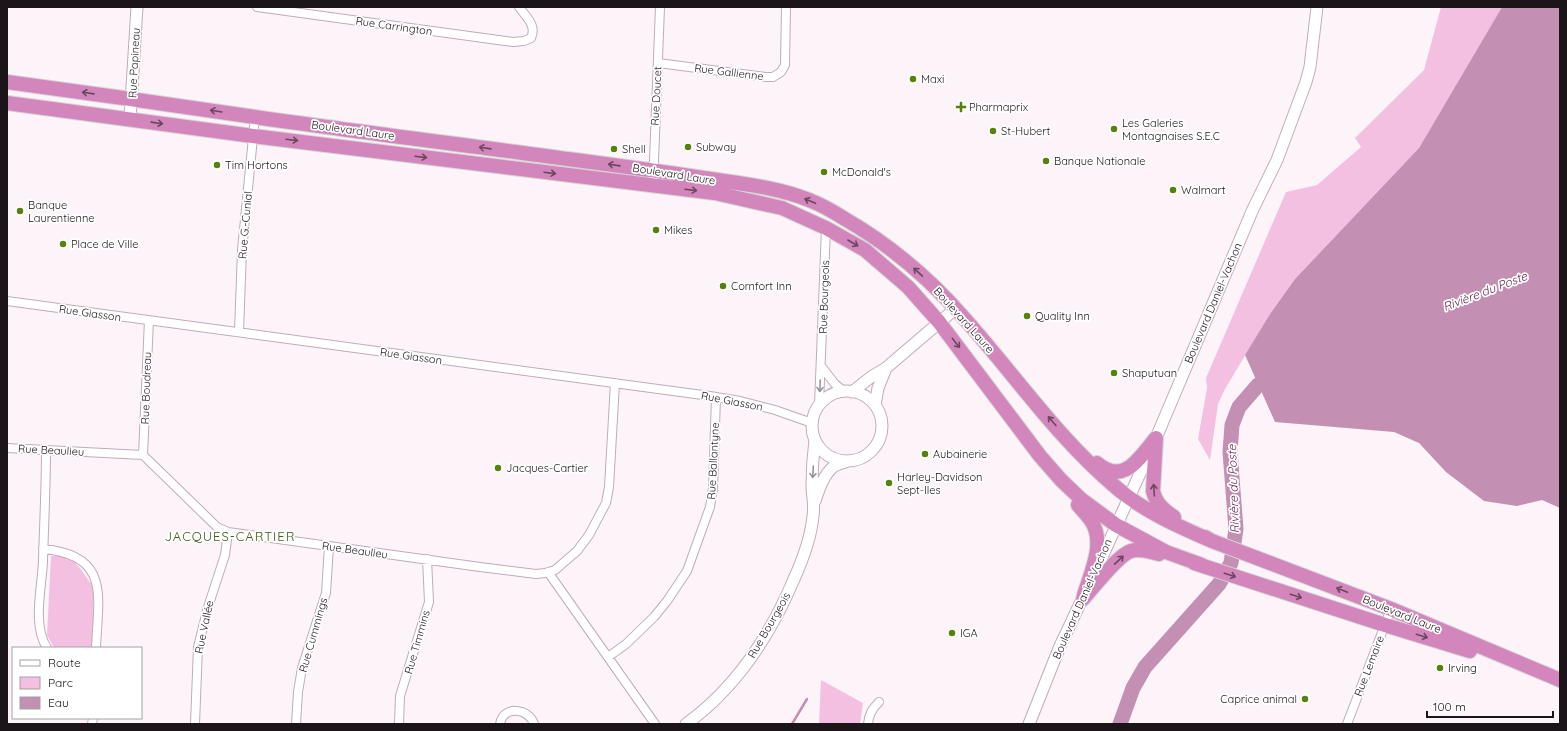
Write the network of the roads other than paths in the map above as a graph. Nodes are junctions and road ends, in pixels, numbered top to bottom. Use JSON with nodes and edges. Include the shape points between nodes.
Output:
{"nodes":[{"id":1,"x":136,"y":7,"type":"edge"},
{"id":2,"x":257,"y":7,"type":"edge"},
{"id":3,"x":519,"y":7,"type":"edge"},
{"id":4,"x":660,"y":7,"type":"edge"},
{"id":5,"x":786,"y":7,"type":"edge"},
{"id":6,"x":1317,"y":7,"type":"edge"},
{"id":7,"x":658,"y":63,"type":"junction"},
{"id":8,"x":7,"y":82,"type":"edge"},
{"id":9,"x":132,"y":98,"type":"junction"},
{"id":10,"x":7,"y":102,"type":"edge"},
{"id":11,"x":255,"y":117,"type":"junction"},
{"id":12,"x":130,"y":119,"type":"junction"},
{"id":13,"x":253,"y":136,"type":"junction"},
{"id":14,"x":653,"y":170,"type":"junction"},
{"id":15,"x":653,"y":186,"type":"junction"},
{"id":16,"x":826,"y":228,"type":"junction"},
{"id":17,"x":7,"y":301,"type":"edge"},
{"id":18,"x":955,"y":309,"type":"junction"},
{"id":19,"x":149,"y":320,"type":"junction"},
{"id":20,"x":939,"y":322,"type":"junction"},
{"id":21,"x":239,"y":332,"type":"junction"},
{"id":22,"x":821,"y":366,"type":"junction"},
{"id":23,"x":886,"y":368,"type":"junction"},
{"id":24,"x":615,"y":383,"type":"junction"},
{"id":25,"x":849,"y":392,"type":"junction"},
{"id":26,"x":716,"y":397,"type":"junction"},
{"id":27,"x":820,"y":405,"type":"junction"},
{"id":28,"x":875,"y":405,"type":"junction"},
{"id":29,"x":812,"y":423,"type":"junction"},
{"id":30,"x":1156,"y":438,"type":"junction"},
{"id":31,"x":815,"y":440,"type":"junction"},
{"id":32,"x":1068,"y":440,"type":"junction"},
{"id":33,"x":7,"y":448,"type":"edge"},
{"id":34,"x":46,"y":450,"type":"junction"},
{"id":35,"x":143,"y":455,"type":"junction"},
{"id":36,"x":849,"y":461,"type":"junction"},
{"id":37,"x":1061,"y":480,"type":"junction"},
{"id":38,"x":1129,"y":497,"type":"junction"},
{"id":39,"x":814,"y":503,"type":"junction"},
{"id":40,"x":1116,"y":525,"type":"junction"},
{"id":41,"x":228,"y":532,"type":"junction"},
{"id":42,"x":1212,"y":541,"type":"junction"},
{"id":43,"x":329,"y":546,"type":"junction"},
{"id":44,"x":43,"y":549,"type":"junction"},
{"id":45,"x":427,"y":559,"type":"junction"},
{"id":46,"x":1202,"y":565,"type":"junction"},
{"id":47,"x":548,"y":572,"type":"junction"},
{"id":48,"x":1083,"y":599,"type":"junction"},
{"id":49,"x":1391,"y":609,"type":"junction"},
{"id":50,"x":1385,"y":625,"type":"junction"},
{"id":51,"x":46,"y":647,"type":"edge"},
{"id":52,"x":96,"y":647,"type":"edge"},
{"id":53,"x":608,"y":657,"type":"junction"},
{"id":54,"x":1538,"y":671,"type":"junction"},
{"id":55,"x":1560,"y":680,"type":"edge"},
{"id":56,"x":879,"y":702,"type":"dead end"},
{"id":57,"x":195,"y":724,"type":"edge"},
{"id":58,"x":296,"y":724,"type":"edge"},
{"id":59,"x":399,"y":724,"type":"edge"},
{"id":60,"x":500,"y":724,"type":"edge"},
{"id":61,"x":534,"y":724,"type":"edge"},
{"id":62,"x":655,"y":724,"type":"edge"},
{"id":63,"x":686,"y":724,"type":"edge"},
{"id":64,"x":868,"y":724,"type":"edge"},
{"id":65,"x":1029,"y":724,"type":"edge"},
{"id":66,"x":1347,"y":724,"type":"edge"}],
"edges":[{"from":1,"to":9,"type":"street","name":"Rue Papineau"},
{"from":2,"to":3,"type":"street","name":"Rue Carrington","via":[[513,42],[524,41],[531,38],[534,33],[531,22]]},
{"from":4,"to":7,"type":"street","name":"Rue Doucet"},
{"from":5,"to":7,"type":"street","name":"Rue Gallienne","via":[[785,65],[773,76],[752,76]]},
{"from":6,"to":30,"type":"street","name":"Boulevard Daniel-Vachon","via":[[1310,67],[1277,160],[1253,209]]},
{"from":7,"to":14,"type":"street","name":"Rue Doucet"},
{"from":9,"to":8,"type":"highway","name":"Boulevard Laure","one_way":true},
{"from":11,"to":9,"type":"highway","name":"Boulevard Laure","one_way":true},
{"from":9,"to":12,"type":"street","name":"Rue Papineau"},
{"from":10,"to":12,"type":"highway","name":"Boulevard Laure"},
{"from":11,"to":13,"type":"street","name":"Rue G.-Cunial"},
{"from":14,"to":11,"type":"highway","name":"Boulevard Laure","one_way":true},
{"from":12,"to":13,"type":"highway","name":"Boulevard Laure","one_way":true},
{"from":13,"to":15,"type":"highway","name":"Boulevard Laure","one_way":true},
{"from":13,"to":21,"type":"street","name":"Rue G.-Cunial","via":[[242,250]]},
{"from":14,"to":15,"type":"street","name":"Rue Doucet"},
{"from":18,"to":14,"type":"highway","name":"Boulevard Laure","one_way":true,"via":[[892,250],[843,217],[810,200],[778,190]]},
{"from":15,"to":16,"type":"highway","name":"Boulevard Laure","one_way":true,"via":[[715,193],[782,208]]},
{"from":16,"to":20,"type":"highway","name":"Boulevard Laure","one_way":true,"via":[[865,250],[908,287]]},
{"from":16,"to":22,"type":"street","name":"Rue Bourgeois"},
{"from":17,"to":19,"type":"street","name":"Rue Giasson"},
{"from":18,"to":20,"type":"street"},
{"from":32,"to":18,"type":"highway","name":"Boulevard Laure","one_way":true},
{"from":19,"to":21,"type":"street","name":"Rue Giasson"},
{"from":19,"to":35,"type":"street","name":"Rue Boudreau"},
{"from":20,"to":23,"type":"street"},
{"from":20,"to":37,"type":"highway","name":"Boulevard Laure","one_way":true},
{"from":21,"to":24,"type":"street","name":"Rue Giasson"},
{"from":22,"to":25,"type":"street","via":[[835,384]]},
{"from":22,"to":27,"type":"street","name":"Rue Bourgeois","one_way":true},
{"from":23,"to":25,"type":"street"},
{"from":23,"to":28,"type":"street"},
{"from":24,"to":26,"type":"street","name":"Rue Giasson"},
{"from":24,"to":47,"type":"street","via":[[610,487],[606,503],[589,535],[576,551],[555,570]]},
{"from":25,"to":27,"type":"street","via":[[826,398]]},
{"from":25,"to":28,"type":"street","via":[[864,397]]},
{"from":26,"to":29,"type":"street","name":"Rue Giasson","via":[[775,410]]},
{"from":26,"to":53,"type":"street","name":"Rue Ballantyne","via":[[710,507],[687,571],[654,617],[626,644]]},
{"from":27,"to":29,"type":"street"},
{"from":28,"to":36,"type":"street","via":[[882,425],[881,436],[869,454]]},
{"from":29,"to":31,"type":"street"},
{"from":30,"to":32,"type":"highway","via":[[1132,466],[1114,472],[1101,467]]},
{"from":30,"to":38,"type":"street","name":"Boulevard Daniel-Vachon"},
{"from":42,"to":30,"type":"highway","one_way":true,"via":[[1163,509],[1155,498]]},
{"from":31,"to":36,"type":"street","via":[[828,456]]},
{"from":31,"to":39,"type":"street","name":"Rue Bourgeois","one_way":true,"via":[[812,487]]},
{"from":32,"to":38,"type":"highway","name":"Boulevard Laure","via":[[1098,471]]},
{"from":33,"to":34,"type":"street","name":"Rue Beaulieu"},
{"from":34,"to":35,"type":"street","name":"Rue Beaulieu"},
{"from":34,"to":44,"type":"street"},
{"from":35,"to":41,"type":"street","name":"Rue Beaulieu","via":[[217,527]]},
{"from":36,"to":39,"type":"street","name":"Rue Bourgeois","via":[[834,466],[826,475]]},
{"from":37,"to":40,"type":"highway","name":"Boulevard Laure","via":[[1082,500]]},
{"from":37,"to":48,"type":"highway","via":[[1092,522],[1098,537],[1097,551]]},
{"from":38,"to":40,"type":"street","name":"Boulevard Daniel-Vachon"},
{"from":38,"to":42,"type":"highway","name":"Boulevard Laure","via":[[1175,525]]},
{"from":39,"to":63,"type":"street","name":"Rue Bourgeois","via":[[810,534],[802,559],[788,594],[766,635],[741,672]]},
{"from":40,"to":46,"type":"highway","name":"Boulevard Laure","via":[[1166,552]]},
{"from":40,"to":48,"type":"street","name":"Boulevard Daniel-Vachon"},
{"from":41,"to":43,"type":"street","name":"Rue Beaulieu"},
{"from":41,"to":57,"type":"street","name":"Rue Vallée","via":[[198,647]]},
{"from":49,"to":42,"type":"highway","name":"Boulevard Laure","one_way":true},
{"from":43,"to":45,"type":"street","name":"Rue Beaulieu"},
{"from":43,"to":58,"type":"street","name":"Rue Cummings","via":[[326,593],[302,668]]},
{"from":44,"to":51,"type":"street","via":[[40,613],[42,639]]},
{"from":44,"to":52,"type":"street","via":[[76,556],[88,567],[96,580]]},
{"from":45,"to":47,"type":"street","name":"Rue Beaulieu","via":[[536,574]]},
{"from":45,"to":59,"type":"street","name":"Rue Timmins","via":[[429,602],[400,696]]},
{"from":48,"to":46,"type":"highway","one_way":true,"via":[[1120,558],[1130,551],[1145,550]]},
{"from":46,"to":50,"type":"highway","name":"Boulevard Laure","one_way":true},
{"from":47,"to":53,"type":"street"},
{"from":48,"to":65,"type":"street","name":"Boulevard Daniel-Vachon","via":[[1060,646]]},
{"from":49,"to":50,"type":"street","name":"Rue Lemaire"},
{"from":49,"to":54,"type":"highway","name":"Boulevard Laure"},
{"from":50,"to":54,"type":"highway","name":"Boulevard Laure","one_way":true},
{"from":50,"to":66,"type":"street","name":"Rue Lemaire"},
{"from":53,"to":62,"type":"street"},
{"from":54,"to":55,"type":"highway","name":"Boulevard Laure"},
{"from":56,"to":64,"type":"street","via":[[868,715]]},
{"from":60,"to":61,"type":"street","via":[[504,714],[517,710],[528,715]]}]}
